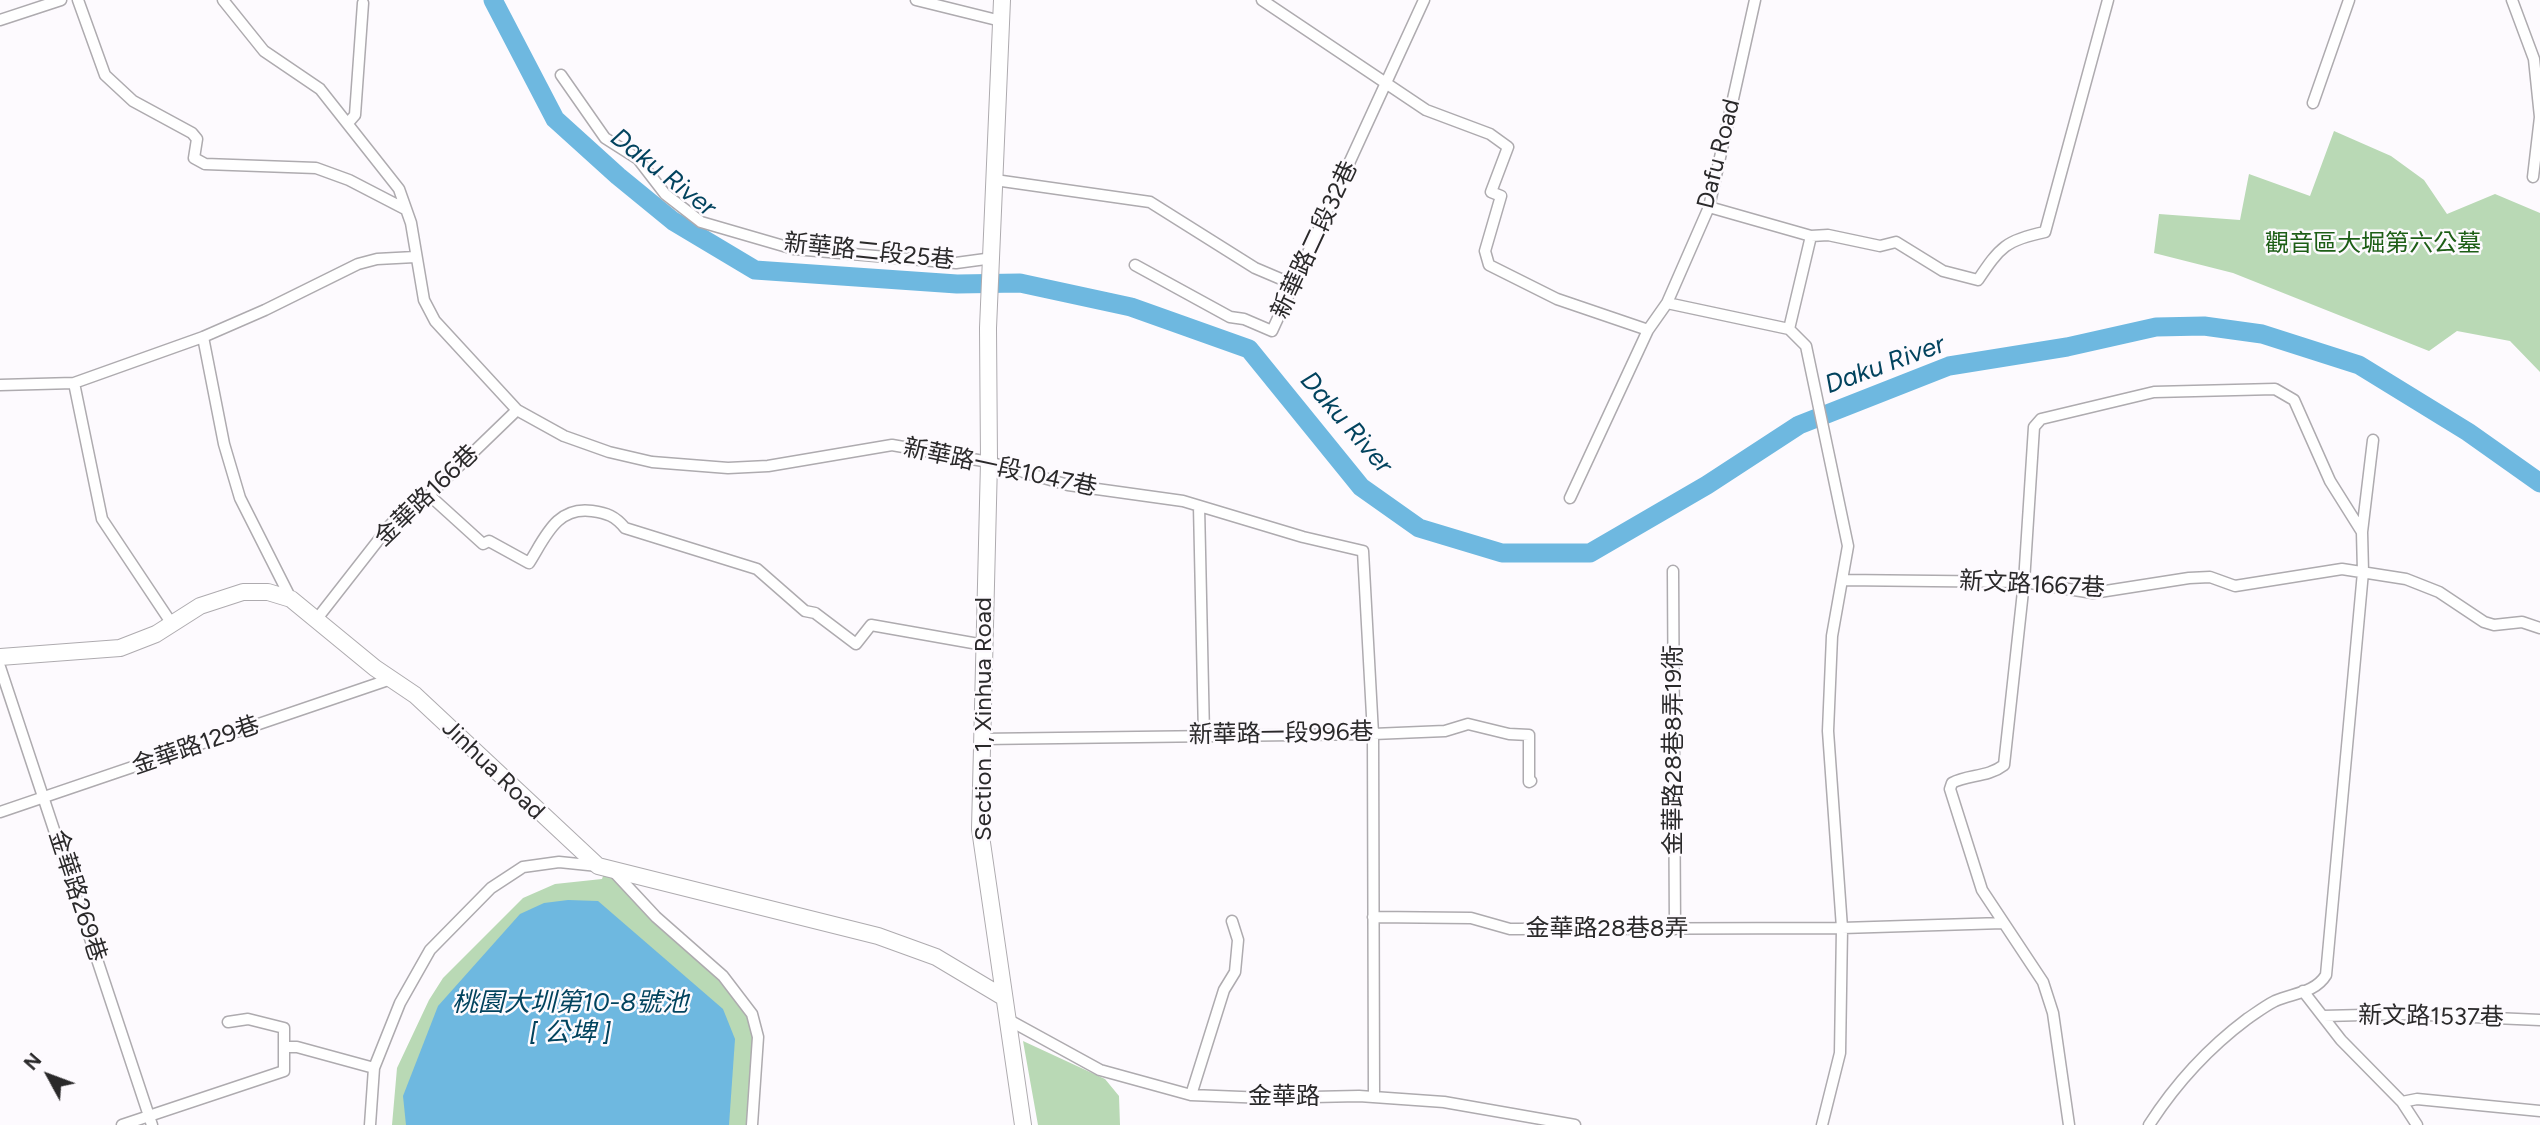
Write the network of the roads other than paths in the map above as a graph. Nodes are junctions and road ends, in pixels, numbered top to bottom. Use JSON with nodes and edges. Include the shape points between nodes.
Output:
{"nodes":[{"id":1,"x":61,"y":0,"type":"edge"},
{"id":2,"x":78,"y":0,"type":"edge"},
{"id":3,"x":223,"y":0,"type":"edge"},
{"id":4,"x":916,"y":0,"type":"edge"},
{"id":5,"x":1002,"y":0,"type":"edge"},
{"id":6,"x":1262,"y":0,"type":"edge"},
{"id":7,"x":1424,"y":0,"type":"edge"},
{"id":8,"x":1755,"y":0,"type":"edge"},
{"id":9,"x":2108,"y":0,"type":"edge"},
{"id":10,"x":2349,"y":0,"type":"edge"},
{"id":11,"x":2512,"y":0,"type":"edge"},
{"id":12,"x":363,"y":3,"type":"dead end"},
{"id":13,"x":0,"y":20,"type":"edge"},
{"id":14,"x":1001,"y":21,"type":"junction"},
{"id":15,"x":561,"y":75,"type":"dead end"},
{"id":16,"x":1385,"y":85,"type":"junction"},
{"id":17,"x":2314,"y":103,"type":"dead end"},
{"id":18,"x":348,"y":123,"type":"junction"},
{"id":19,"x":2533,"y":177,"type":"dead end"},
{"id":20,"x":995,"y":180,"type":"junction"},
{"id":21,"x":1709,"y":207,"type":"junction"},
{"id":22,"x":405,"y":209,"type":"junction"},
{"id":23,"x":1811,"y":236,"type":"junction"},
{"id":24,"x":415,"y":257,"type":"junction"},
{"id":25,"x":993,"y":258,"type":"junction"},
{"id":26,"x":1135,"y":265,"type":"dead end"},
{"id":27,"x":1296,"y":285,"type":"junction"},
{"id":28,"x":1667,"y":303,"type":"junction"},
{"id":29,"x":1789,"y":329,"type":"junction"},
{"id":30,"x":1648,"y":330,"type":"junction"},
{"id":31,"x":203,"y":337,"type":"junction"},
{"id":32,"x":74,"y":383,"type":"junction"},
{"id":33,"x":0,"y":385,"type":"edge"},
{"id":34,"x":517,"y":410,"type":"junction"},
{"id":35,"x":2373,"y":440,"type":"dead end"},
{"id":36,"x":989,"y":461,"type":"junction"},
{"id":37,"x":429,"y":495,"type":"junction"},
{"id":38,"x":1570,"y":498,"type":"dead end"},
{"id":39,"x":1199,"y":506,"type":"junction"},
{"id":40,"x":2362,"y":532,"type":"junction"},
{"id":41,"x":1673,"y":571,"type":"dead end"},
{"id":42,"x":2363,"y":572,"type":"junction"},
{"id":43,"x":1842,"y":580,"type":"junction"},
{"id":44,"x":2024,"y":582,"type":"junction"},
{"id":45,"x":291,"y":599,"type":"junction"},
{"id":46,"x":316,"y":620,"type":"junction"},
{"id":47,"x":172,"y":624,"type":"junction"},
{"id":48,"x":2540,"y":628,"type":"edge"},
{"id":49,"x":984,"y":646,"type":"junction"},
{"id":50,"x":0,"y":657,"type":"edge"},
{"id":51,"x":0,"y":667,"type":"edge"},
{"id":52,"x":391,"y":679,"type":"junction"},
{"id":53,"x":1373,"y":734,"type":"junction"},
{"id":54,"x":1204,"y":735,"type":"junction"},
{"id":55,"x":981,"y":739,"type":"junction"},
{"id":56,"x":1531,"y":781,"type":"dead end"},
{"id":57,"x":44,"y":798,"type":"junction"},
{"id":58,"x":0,"y":813,"type":"edge"},
{"id":59,"x":598,"y":866,"type":"junction"},
{"id":60,"x":615,"y":873,"type":"junction"},
{"id":61,"x":1373,"y":916,"type":"junction"},
{"id":62,"x":1232,"y":921,"type":"dead end"},
{"id":63,"x":2003,"y":923,"type":"junction"},
{"id":64,"x":1842,"y":928,"type":"junction"},
{"id":65,"x":1675,"y":929,"type":"junction"},
{"id":66,"x":2303,"y":991,"type":"junction"},
{"id":67,"x":1003,"y":997,"type":"junction"},
{"id":68,"x":2323,"y":1016,"type":"junction"},
{"id":69,"x":1007,"y":1019,"type":"junction"},
{"id":70,"x":2540,"y":1020,"type":"edge"},
{"id":71,"x":228,"y":1022,"type":"dead end"},
{"id":72,"x":284,"y":1047,"type":"junction"},
{"id":73,"x":374,"y":1068,"type":"junction"},
{"id":74,"x":1191,"y":1095,"type":"junction"},
{"id":75,"x":1374,"y":1097,"type":"junction"},
{"id":76,"x":2402,"y":1102,"type":"junction"},
{"id":77,"x":2540,"y":1111,"type":"edge"},
{"id":78,"x":1504,"y":1113,"type":"junction"},
{"id":79,"x":151,"y":1120,"type":"edge"},
{"id":80,"x":122,"y":1125,"type":"edge"},
{"id":81,"x":370,"y":1125,"type":"edge"},
{"id":82,"x":752,"y":1125,"type":"edge"},
{"id":83,"x":1023,"y":1125,"type":"edge"},
{"id":84,"x":1504,"y":1125,"type":"edge"},
{"id":85,"x":1575,"y":1125,"type":"edge"},
{"id":86,"x":1822,"y":1125,"type":"edge"},
{"id":87,"x":2069,"y":1125,"type":"edge"},
{"id":88,"x":2148,"y":1125,"type":"edge"},
{"id":89,"x":2417,"y":1125,"type":"edge"}],
"edges":[{"from":1,"to":13,"type":"street"},
{"from":2,"to":22,"type":"street","via":[[106,75],[133,101],[192,133],[197,139],[194,158],[205,164],[316,168]]},
{"from":3,"to":18,"type":"street","name":"新華路一段1047巷","via":[[264,51],[320,89]]},
{"from":4,"to":14,"type":"street"},
{"from":5,"to":14,"type":"street","name":"Section 1, Xinhua Road"},
{"from":6,"to":16,"type":"street"},
{"from":7,"to":16,"type":"street","name":"新華路二段32巷"},
{"from":8,"to":21,"type":"street","name":"Dafu Road"},
{"from":9,"to":23,"type":"street","via":[[2045,232],[2014,238],[1999,249],[1978,280],[1943,271],[1896,242],[1880,246]]},
{"from":10,"to":17,"type":"street"},
{"from":11,"to":19,"type":"street","via":[[2534,59],[2540,117]]},
{"from":12,"to":18,"type":"street","via":[[355,115]]},
{"from":14,"to":20,"type":"street","name":"Section 1, Xinhua Road"},
{"from":15,"to":25,"type":"street","name":"新華路二段25巷","via":[[605,138],[638,159],[665,194],[701,222],[794,249],[956,262]]},
{"from":16,"to":27,"type":"street","name":"新華路二段32巷"},
{"from":16,"to":30,"type":"street","via":[[1426,110],[1490,134],[1508,147],[1491,192],[1501,196],[1485,251],[1489,265],[1557,299]]},
{"from":18,"to":22,"type":"street","name":"新華路一段1047巷","via":[[399,189]]},
{"from":20,"to":25,"type":"street","name":"Section 1, Xinhua Road"},
{"from":20,"to":27,"type":"street","via":[[1150,202],[1255,268]]},
{"from":21,"to":23,"type":"street"},
{"from":21,"to":28,"type":"street","name":"Dafu Road"},
{"from":22,"to":24,"type":"street","name":"新華路一段1047巷"},
{"from":23,"to":29,"type":"street"},
{"from":24,"to":31,"type":"street","via":[[358,264]]},
{"from":24,"to":34,"type":"street","name":"新華路一段1047巷","via":[[424,300],[435,321]]},
{"from":25,"to":36,"type":"street","name":"Section 1, Xinhua Road"},
{"from":26,"to":27,"type":"street","name":"新華路二段32巷","via":[[1230,317],[1272,331]]},
{"from":28,"to":29,"type":"street"},
{"from":28,"to":30,"type":"street","name":"Dafu Road"},
{"from":29,"to":43,"type":"street","via":[[1806,346],[1832,457],[1848,546]]},
{"from":30,"to":38,"type":"street","name":"Dafu Road"},
{"from":31,"to":32,"type":"street"},
{"from":31,"to":45,"type":"street","via":[[240,498]]},
{"from":32,"to":33,"type":"street"},
{"from":32,"to":47,"type":"street","via":[[102,519]]},
{"from":34,"to":36,"type":"street","name":"新華路一段1047巷","via":[[564,436],[652,462],[768,466],[892,445]]},
{"from":34,"to":37,"type":"street","name":"金華路166巷"},
{"from":35,"to":40,"type":"street"},
{"from":36,"to":39,"type":"street","name":"新華路一段1047巷","via":[[1069,485]]},
{"from":36,"to":49,"type":"street","name":"Section 1, Xinhua Road"},
{"from":37,"to":46,"type":"street","name":"金華路166巷","via":[[391,524]]},
{"from":37,"to":49,"type":"street","via":[[482,544],[489,541],[529,563],[542,537],[564,515],[600,512],[610,514],[625,528],[757,569],[805,611],[815,613],[856,644],[872,625]]},
{"from":39,"to":53,"type":"street","name":"新華路一段1047巷","via":[[1363,551]]},
{"from":39,"to":54,"type":"street"},
{"from":40,"to":42,"type":"street"},
{"from":40,"to":44,"type":"street","via":[[2330,481],[2290,396],[2275,389],[2154,392],[2041,419],[2034,427]]},
{"from":41,"to":65,"type":"street","name":"金華路28巷8弄19衖"},
{"from":42,"to":44,"type":"street","name":"新文路1667巷","via":[[2342,569],[2235,586],[2210,577],[2189,578],[2093,593]]},
{"from":42,"to":48,"type":"street","name":"新文路1667巷","via":[[2406,579],[2439,592],[2484,622],[2522,622]]},
{"from":42,"to":66,"type":"street","via":[[2326,975],[2321,983]]},
{"from":43,"to":44,"type":"street","name":"新文路1667巷"},
{"from":43,"to":64,"type":"street","via":[[1832,636],[1828,731]]},
{"from":44,"to":63,"type":"street","via":[[2004,765],[1986,775],[1958,779],[1950,789],[1982,890]]},
{"from":45,"to":46,"type":"street","name":"Jinhua Road"},
{"from":45,"to":47,"type":"street","name":"Jinhua Road","via":[[268,592],[243,592],[200,606]]},
{"from":46,"to":52,"type":"street","name":"Jinhua Road"},
{"from":47,"to":50,"type":"street","name":"Jinhua Road","via":[[120,648]]},
{"from":49,"to":55,"type":"street","name":"Section 1, Xinhua Road"},
{"from":51,"to":57,"type":"street","name":"金華路269巷"},
{"from":52,"to":57,"type":"street","name":"金華路129巷"},
{"from":52,"to":59,"type":"street","name":"Jinhua Road","via":[[415,695]]},
{"from":53,"to":54,"type":"street","name":"新華路一段996巷"},
{"from":53,"to":56,"type":"street","name":"新華路一段996巷","via":[[1444,731],[1468,724],[1529,735]]},
{"from":53,"to":61,"type":"street"},
{"from":54,"to":55,"type":"street","name":"新華路一段996巷"},
{"from":55,"to":67,"type":"street","name":"Section 1, Xinhua Road","via":[[980,829]]},
{"from":57,"to":58,"type":"street","name":"金華路129巷"},
{"from":57,"to":79,"type":"street","name":"金華路269巷"},
{"from":59,"to":60,"type":"street","name":"Jinhua Road"},
{"from":59,"to":73,"type":"street","via":[[559,862],[523,867],[491,888],[430,950],[400,1003]]},
{"from":60,"to":67,"type":"street","name":"Jinhua Road","via":[[878,936],[936,957]]},
{"from":60,"to":82,"type":"street","via":[[656,917],[723,976],[752,1014],[758,1037]]},
{"from":61,"to":65,"type":"street","name":"金華路28巷8弄","via":[[1471,918],[1510,929]]},
{"from":61,"to":75,"type":"street"},
{"from":62,"to":74,"type":"street","via":[[1238,940],[1235,972],[1224,990]]},
{"from":63,"to":64,"type":"street","name":"金華路28巷8弄"},
{"from":63,"to":87,"type":"street","via":[[2043,982],[2053,1013]]},
{"from":64,"to":65,"type":"street","name":"金華路28巷8弄"},
{"from":64,"to":86,"type":"street","via":[[1840,1054]]},
{"from":66,"to":68,"type":"street"},
{"from":66,"to":88,"type":"street","via":[[2275,1001],[2209,1050]]},
{"from":67,"to":69,"type":"street","name":"Section 1, Xinhua Road"},
{"from":68,"to":70,"type":"street","name":"新文路1537巷"},
{"from":68,"to":76,"type":"street","via":[[2341,1041]]},
{"from":69,"to":74,"type":"street","name":"金華路","via":[[1100,1070]]},
{"from":69,"to":83,"type":"street","name":"Section 1, Xinhua Road"},
{"from":71,"to":72,"type":"street","via":[[248,1019],[284,1028]]},
{"from":72,"to":73,"type":"street"},
{"from":72,"to":79,"type":"street","via":[[284,1071]]},
{"from":73,"to":81,"type":"street"},
{"from":74,"to":75,"type":"street","name":"金華路"},
{"from":75,"to":78,"type":"street","name":"金華路","via":[[1444,1102]]},
{"from":76,"to":77,"type":"street","via":[[2417,1099]]},
{"from":76,"to":89,"type":"street"},
{"from":78,"to":84,"type":"street"},
{"from":78,"to":85,"type":"street","name":"金華路"},
{"from":79,"to":80,"type":"street"}]}
